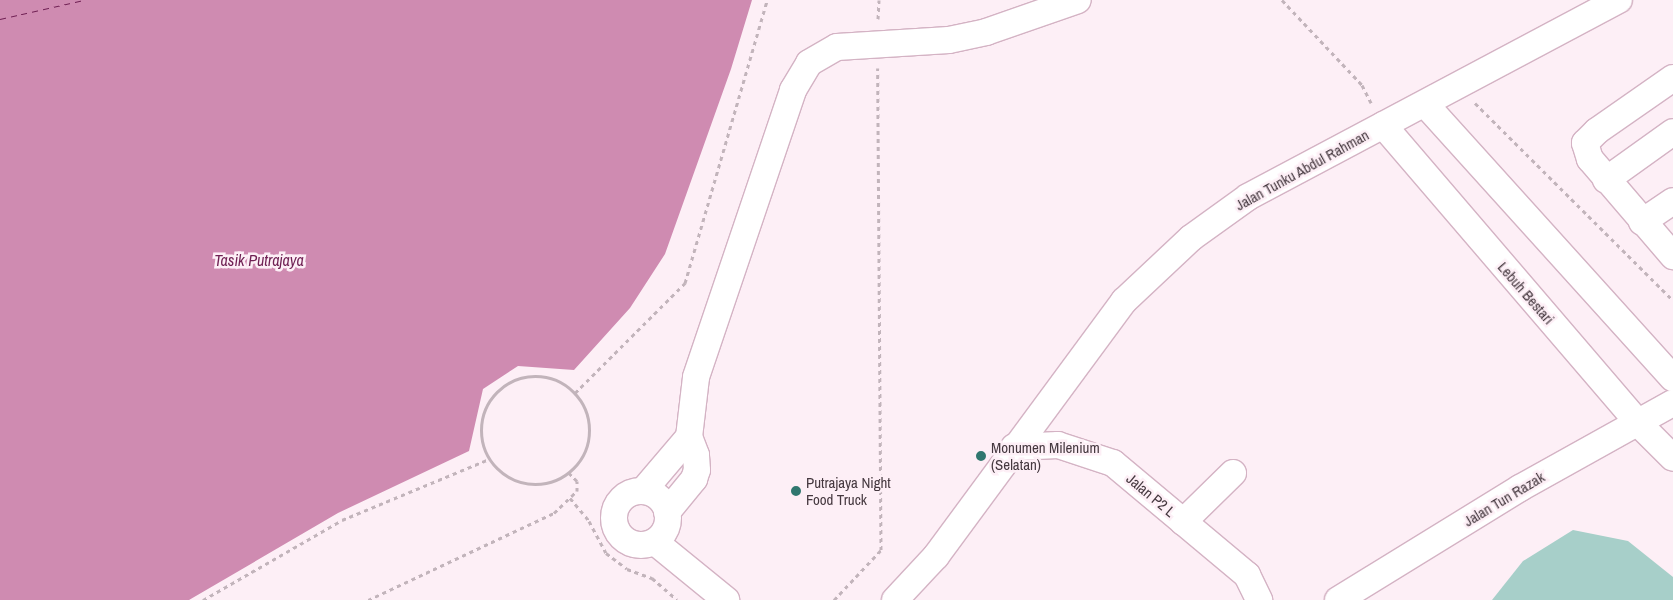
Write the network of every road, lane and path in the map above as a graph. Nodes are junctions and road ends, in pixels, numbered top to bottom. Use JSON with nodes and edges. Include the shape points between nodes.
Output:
{"nodes":[{"id":1,"x":767,"y":0,"type":"edge"},
{"id":2,"x":879,"y":0,"type":"edge"},
{"id":3,"x":1078,"y":0,"type":"edge"},
{"id":4,"x":1282,"y":0,"type":"edge"},
{"id":5,"x":1619,"y":0,"type":"edge"},
{"id":6,"x":878,"y":44,"type":"junction"},
{"id":7,"x":1673,"y":78,"type":"edge"},
{"id":8,"x":1362,"y":85,"type":"dead end"},
{"id":9,"x":1459,"y":87,"type":"junction"},
{"id":10,"x":1426,"y":105,"type":"junction"},
{"id":11,"x":1383,"y":125,"type":"junction"},
{"id":12,"x":1673,"y":132,"type":"edge"},
{"id":13,"x":1606,"y":180,"type":"junction"},
{"id":14,"x":1673,"y":201,"type":"edge"},
{"id":15,"x":1642,"y":222,"type":"junction"},
{"id":16,"x":1673,"y":254,"type":"edge"},
{"id":17,"x":1673,"y":300,"type":"edge"},
{"id":18,"x":1673,"y":378,"type":"edge"},
{"id":19,"x":575,"y":393,"type":"junction"},
{"id":20,"x":1673,"y":403,"type":"edge"},
{"id":21,"x":1638,"y":422,"type":"junction"},
{"id":22,"x":689,"y":437,"type":"junction"},
{"id":23,"x":1014,"y":447,"type":"junction"},
{"id":24,"x":1673,"y":458,"type":"edge"},
{"id":25,"x":489,"y":459,"type":"junction"},
{"id":26,"x":569,"y":473,"type":"junction"},
{"id":27,"x":1233,"y":473,"type":"dead end"},
{"id":28,"x":643,"y":491,"type":"junction"},
{"id":29,"x":570,"y":498,"type":"junction"},
{"id":30,"x":667,"y":512,"type":"junction"},
{"id":31,"x":1183,"y":522,"type":"junction"},
{"id":32,"x":655,"y":542,"type":"junction"},
{"id":33,"x":1380,"y":573,"type":"junction"},
{"id":34,"x":203,"y":600,"type":"edge"},
{"id":35,"x":368,"y":600,"type":"edge"},
{"id":36,"x":677,"y":600,"type":"edge"},
{"id":37,"x":726,"y":600,"type":"edge"},
{"id":38,"x":834,"y":600,"type":"edge"},
{"id":39,"x":895,"y":600,"type":"edge"},
{"id":40,"x":1260,"y":600,"type":"edge"},
{"id":41,"x":1338,"y":600,"type":"edge"},
{"id":42,"x":1372,"y":600,"type":"edge"}],
"edges":[{"from":1,"to":19,"type":"path","via":[[685,283]]},
{"from":2,"to":6,"type":"path"},
{"from":3,"to":6,"type":"street","via":[[986,32],[949,40]]},
{"from":4,"to":8,"type":"path"},
{"from":5,"to":9,"type":"street","name":"Jalan Tunku Abdul Rahman"},
{"from":6,"to":22,"type":"street","via":[[836,47],[809,63],[793,90],[696,377]]},
{"from":6,"to":38,"type":"path","via":[[881,550]]},
{"from":7,"to":13,"type":"street","via":[[1596,131],[1585,143],[1590,159]]},
{"from":9,"to":10,"type":"street","name":"Jalan Tunku Abdul Rahman"},
{"from":9,"to":17,"type":"path"},
{"from":10,"to":11,"type":"street","name":"Jalan Tunku Abdul Rahman"},
{"from":10,"to":18,"type":"street"},
{"from":11,"to":21,"type":"street","name":"Lebuh Bestari"},
{"from":11,"to":23,"type":"street","name":"Jalan Tunku Abdul Rahman","via":[[1248,196],[1153,270],[1118,309]]},
{"from":12,"to":13,"type":"street"},
{"from":13,"to":15,"type":"street"},
{"from":14,"to":15,"type":"street"},
{"from":15,"to":16,"type":"street"},
{"from":19,"to":25,"type":"path","via":[[556,380],[534,376],[511,381],[493,395],[482,415],[481,438]]},
{"from":19,"to":26,"type":"path","via":[[587,412],[590,434],[583,456]]},
{"from":20,"to":21,"type":"street","name":"Jalan Tun Razak"},
{"from":21,"to":24,"type":"street","name":"Lebuh Bestari"},
{"from":21,"to":33,"type":"street","name":"Jalan Tun Razak","via":[[1520,488]]},
{"from":22,"to":28,"type":"street"},
{"from":22,"to":30,"type":"street","via":[[696,455],[697,470]]},
{"from":23,"to":31,"type":"street","name":"Jalan P2 L","via":[[1058,445],[1113,463]]},
{"from":23,"to":39,"type":"street","name":"Jalan Tunku Abdul Rahman","via":[[936,556]]},
{"from":25,"to":26,"type":"path","via":[[505,475],[526,484],[549,483]]},
{"from":25,"to":34,"type":"path","via":[[342,520]]},
{"from":26,"to":29,"type":"path","via":[[574,476],[578,487]]},
{"from":27,"to":31,"type":"street"},
{"from":28,"to":30,"type":"street","via":[[662,502]]},
{"from":28,"to":32,"type":"street","via":[[621,498],[613,519],[616,530],[633,545]]},
{"from":29,"to":35,"type":"path","via":[[554,513]]},
{"from":29,"to":36,"type":"path","via":[[589,521],[606,553],[627,569],[652,578]]},
{"from":30,"to":32,"type":"street","via":[[668,523]]},
{"from":31,"to":40,"type":"street","name":"Jalan P2 L","via":[[1247,575]]},
{"from":32,"to":37,"type":"street"},
{"from":33,"to":41,"type":"street","name":"Jalan Tun Razak"},
{"from":33,"to":42,"type":"street"}]}
